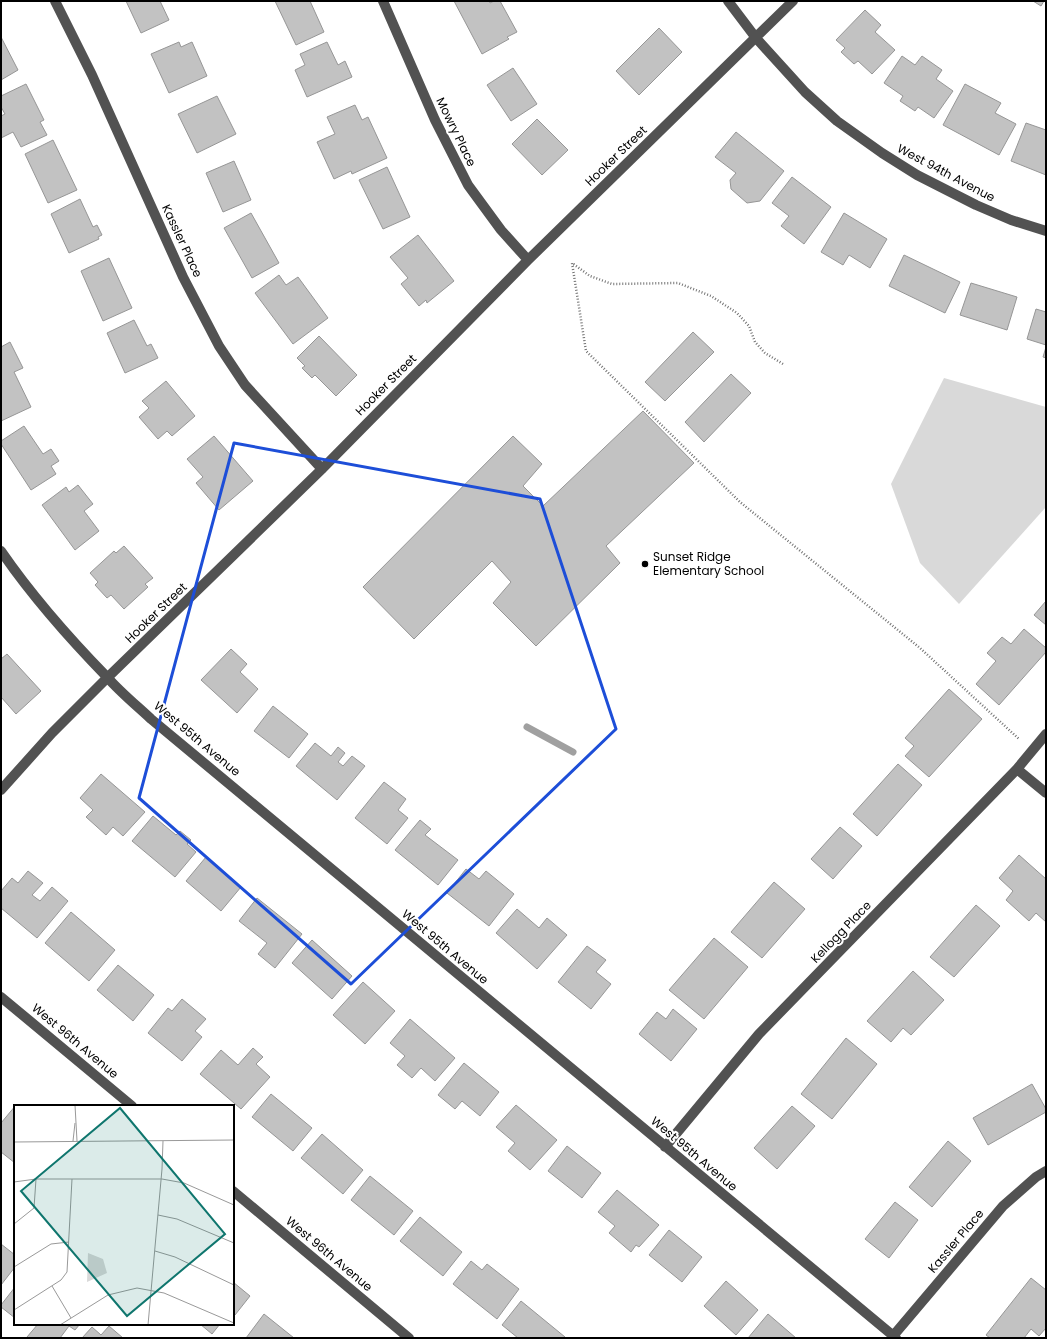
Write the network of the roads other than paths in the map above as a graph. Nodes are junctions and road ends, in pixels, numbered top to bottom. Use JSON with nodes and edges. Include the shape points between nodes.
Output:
{"nodes":[{"id":1,"x":55,"y":1,"type":"edge"},
{"id":2,"x":383,"y":1,"type":"edge"},
{"id":3,"x":728,"y":1,"type":"edge"},
{"id":4,"x":793,"y":1,"type":"edge"},
{"id":5,"x":756,"y":38,"type":"junction"},
{"id":6,"x":1046,"y":231,"type":"edge"},
{"id":7,"x":528,"y":260,"type":"junction"},
{"id":8,"x":322,"y":469,"type":"junction"},
{"id":9,"x":1,"y":551,"type":"edge"},
{"id":10,"x":107,"y":678,"type":"junction"},
{"id":11,"x":1046,"y":734,"type":"edge"},
{"id":12,"x":1017,"y":769,"type":"junction"},
{"id":13,"x":1,"y":790,"type":"edge"},
{"id":14,"x":1046,"y":793,"type":"edge"},
{"id":15,"x":1,"y":997,"type":"edge"},
{"id":16,"x":131,"y":1105,"type":"edge"},
{"id":17,"x":665,"y":1147,"type":"junction"},
{"id":18,"x":1046,"y":1171,"type":"edge"},
{"id":19,"x":234,"y":1192,"type":"edge"},
{"id":20,"x":895,"y":1337,"type":"edge"},
{"id":21,"x":409,"y":1338,"type":"edge"}],
"edges":[{"from":1,"to":8,"type":"street","name":"Kassler Place","via":[[92,75],[183,277],[220,346],[245,386]]},
{"from":2,"to":7,"type":"street","name":"Mowry Place","via":[[435,120],[468,185],[501,230]]},
{"from":3,"to":5,"type":"street","name":"West 94th Avenue"},
{"from":4,"to":5,"type":"street","name":"Hooker Street"},
{"from":5,"to":6,"type":"street","name":"West 94th Avenue","via":[[837,121],[882,153],[917,175],[976,205]]},
{"from":5,"to":7,"type":"street","name":"Hooker Street"},
{"from":7,"to":8,"type":"street","name":"Hooker Street"},
{"from":8,"to":10,"type":"street","name":"Hooker Street"},
{"from":9,"to":10,"type":"street","name":"West 95th Avenue","via":[[18,576]]},
{"from":10,"to":13,"type":"street","name":"Hooker Street","via":[[52,733]]},
{"from":10,"to":17,"type":"street","name":"West 95th Avenue","via":[[151,719]]},
{"from":11,"to":12,"type":"street"},
{"from":12,"to":14,"type":"street"},
{"from":12,"to":17,"type":"street","name":"Kellogg Place","via":[[759,1034]]},
{"from":15,"to":16,"type":"street","name":"West 96th Avenue"},
{"from":17,"to":20,"type":"street","name":"West 95th Avenue"},
{"from":18,"to":20,"type":"street","name":"Kassler Place","via":[[1003,1206]]},
{"from":19,"to":21,"type":"street","name":"West 96th Avenue"}]}
